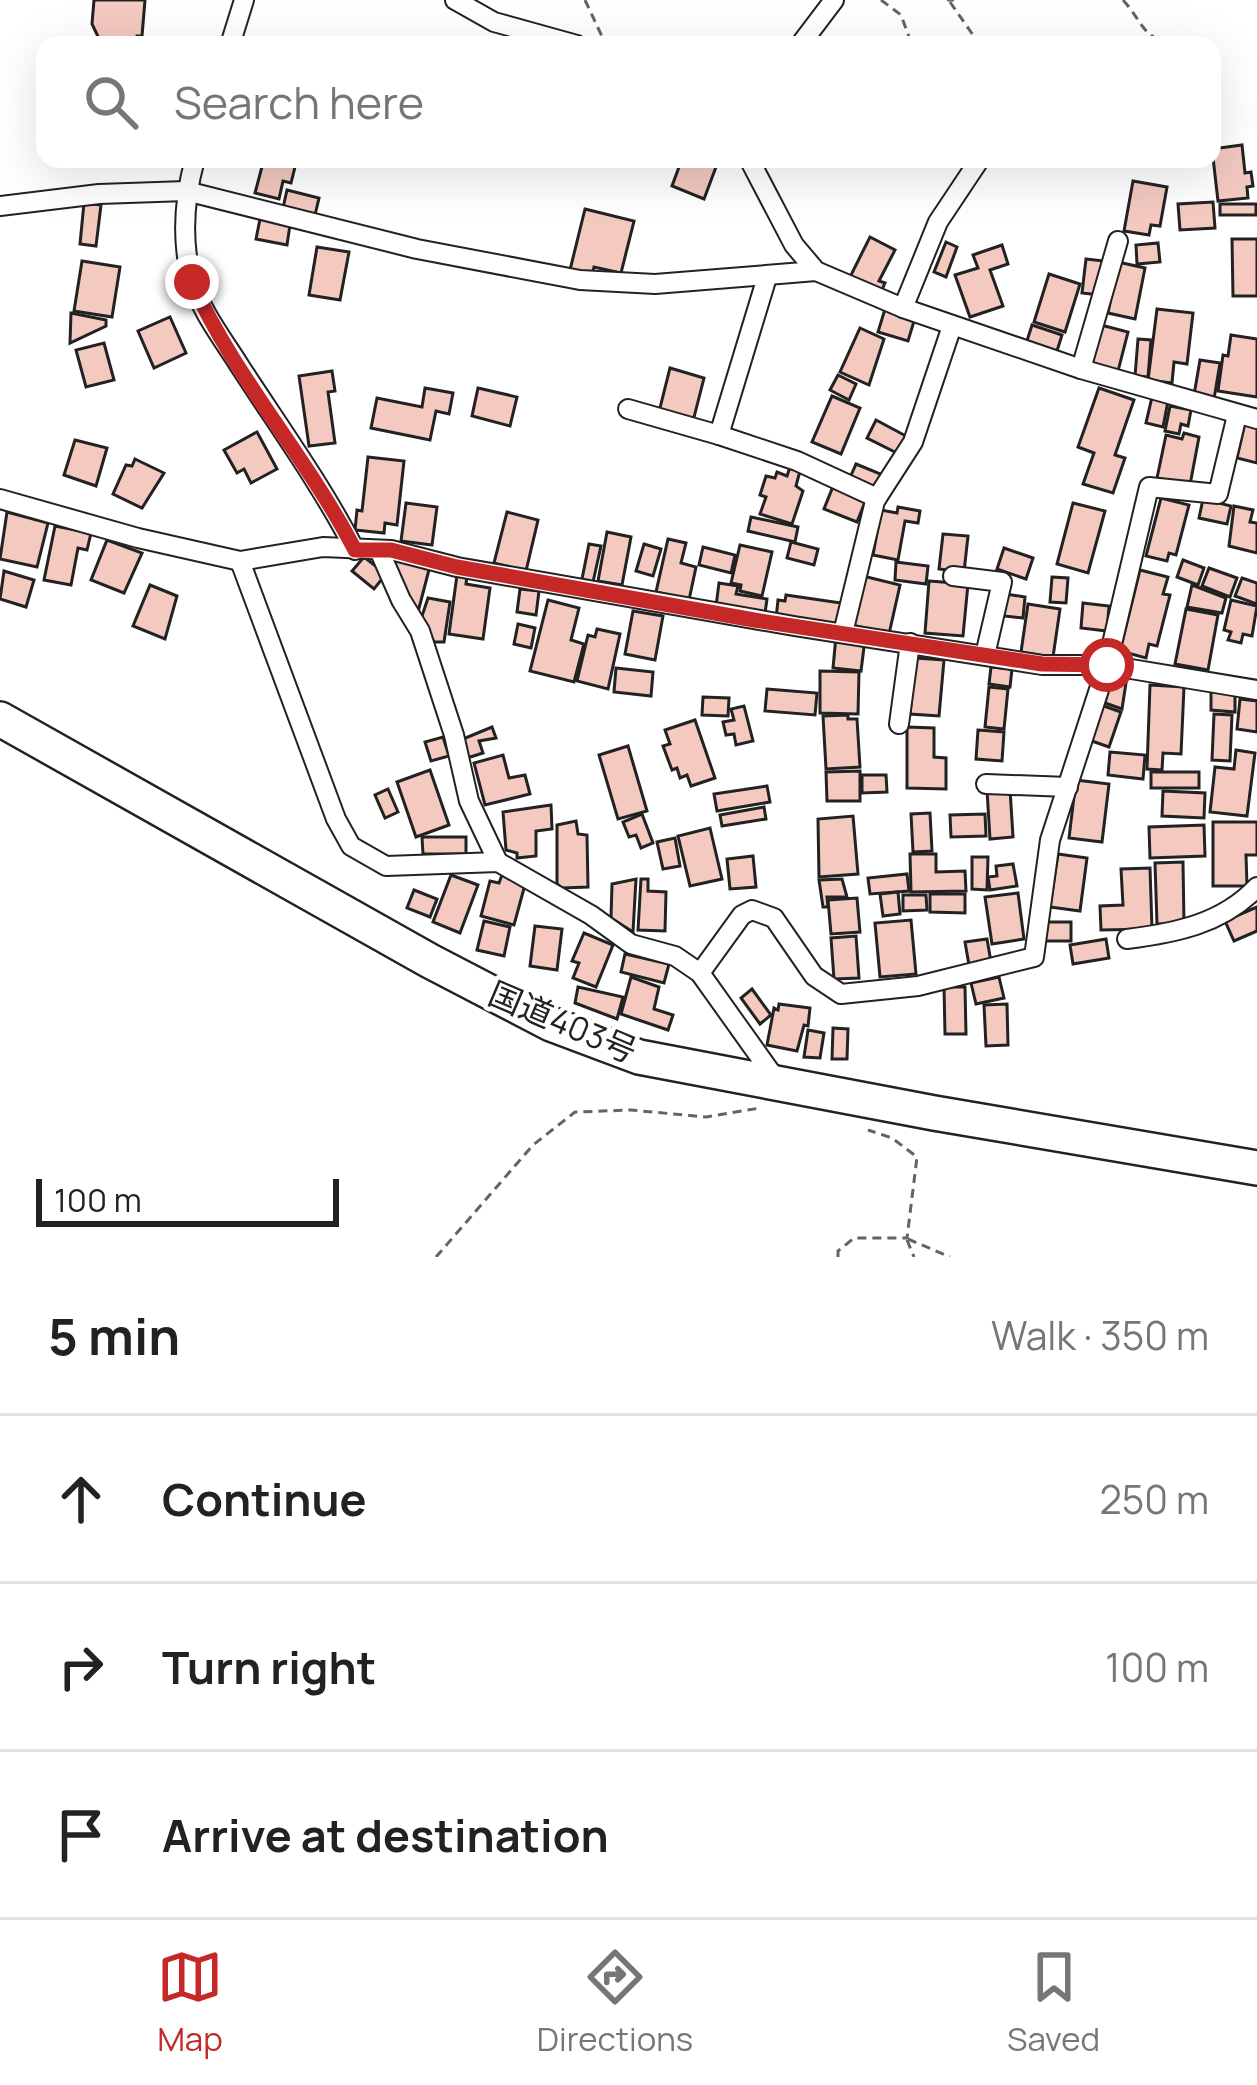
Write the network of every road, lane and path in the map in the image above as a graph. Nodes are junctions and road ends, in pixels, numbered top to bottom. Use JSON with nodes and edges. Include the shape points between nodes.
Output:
{"nodes":[{"id":1,"x":244,"y":0,"type":"edge"},
{"id":2,"x":455,"y":0,"type":"edge"},
{"id":3,"x":585,"y":0,"type":"edge"},
{"id":4,"x":834,"y":0,"type":"edge"},
{"id":5,"x":881,"y":0,"type":"edge"},
{"id":6,"x":950,"y":0,"type":"edge"},
{"id":7,"x":1123,"y":0,"type":"edge"},
{"id":8,"x":233,"y":36,"type":"edge"},
{"id":9,"x":545,"y":36,"type":"edge"},
{"id":10,"x":602,"y":36,"type":"edge"},
{"id":11,"x":807,"y":36,"type":"edge"},
{"id":12,"x":909,"y":36,"type":"edge"},
{"id":13,"x":974,"y":36,"type":"edge"},
{"id":14,"x":1149,"y":36,"type":"edge"},
{"id":15,"x":192,"y":168,"type":"edge"},
{"id":16,"x":754,"y":168,"type":"edge"},
{"id":17,"x":974,"y":168,"type":"edge"},
{"id":18,"x":185,"y":191,"type":"junction"},
{"id":19,"x":0,"y":206,"type":"edge"},
{"id":20,"x":1118,"y":241,"type":"dead end"},
{"id":21,"x":817,"y":271,"type":"junction"},
{"id":22,"x":767,"y":277,"type":"junction"},
{"id":23,"x":903,"y":308,"type":"junction"},
{"id":24,"x":952,"y":326,"type":"junction"},
{"id":25,"x":1082,"y":369,"type":"junction"},
{"id":26,"x":628,"y":409,"type":"dead end"},
{"id":27,"x":1247,"y":417,"type":"edge"},
{"id":28,"x":719,"y":435,"type":"junction"},
{"id":29,"x":877,"y":498,"type":"junction"},
{"id":30,"x":0,"y":499,"type":"edge"},
{"id":31,"x":355,"y":550,"type":"junction"},
{"id":32,"x":379,"y":550,"type":"junction"},
{"id":33,"x":240,"y":561,"type":"junction"},
{"id":34,"x":953,"y":576,"type":"dead end"},
{"id":35,"x":843,"y":633,"type":"junction"},
{"id":36,"x":910,"y":643,"type":"junction"},
{"id":37,"x":985,"y":656,"type":"junction"},
{"id":38,"x":1107,"y":665,"type":"junction"},
{"id":39,"x":1257,"y":690,"type":"edge"},
{"id":40,"x":0,"y":719,"type":"edge"},
{"id":41,"x":899,"y":724,"type":"dead end"},
{"id":42,"x":986,"y":784,"type":"dead end"},
{"id":43,"x":1067,"y":787,"type":"junction"},
{"id":44,"x":498,"y":862,"type":"junction"},
{"id":45,"x":1257,"y":887,"type":"edge"},
{"id":46,"x":1126,"y":939,"type":"dead end"},
{"id":47,"x":700,"y":973,"type":"junction"},
{"id":48,"x":793,"y":1086,"type":"junction"},
{"id":49,"x":857,"y":1126,"type":"dead end"},
{"id":50,"x":1257,"y":1168,"type":"edge"},
{"id":51,"x":907,"y":1238,"type":"junction"},
{"id":52,"x":436,"y":1257,"type":"edge"},
{"id":53,"x":838,"y":1257,"type":"edge"},
{"id":54,"x":914,"y":1257,"type":"edge"},
{"id":55,"x":950,"y":1257,"type":"edge"}],
"edges":[{"from":1,"to":8,"type":"street"},
{"from":2,"to":9,"type":"street"},
{"from":3,"to":10,"type":"path"},
{"from":4,"to":11,"type":"street"},
{"from":5,"to":12,"type":"path","via":[[901,15]]},
{"from":6,"to":13,"type":"path"},
{"from":7,"to":14,"type":"path"},
{"from":15,"to":18,"type":"street"},
{"from":16,"to":21,"type":"street"},
{"from":17,"to":23,"type":"street","via":[[938,222]]},
{"from":18,"to":19,"type":"street"},
{"from":18,"to":22,"type":"street","via":[[580,280]]},
{"from":18,"to":31,"type":"street","via":[[192,282],[210,322]]},
{"from":20,"to":25,"type":"street"},
{"from":21,"to":22,"type":"street"},
{"from":21,"to":23,"type":"street"},
{"from":22,"to":28,"type":"street"},
{"from":23,"to":24,"type":"street"},
{"from":24,"to":25,"type":"street"},
{"from":24,"to":29,"type":"street","via":[[914,442]]},
{"from":25,"to":27,"type":"street"},
{"from":26,"to":28,"type":"street"},
{"from":27,"to":38,"type":"street","via":[[1218,494],[1149,488]]},
{"from":28,"to":29,"type":"street"},
{"from":29,"to":35,"type":"street"},
{"from":30,"to":33,"type":"street"},
{"from":31,"to":32,"type":"street"},
{"from":31,"to":33,"type":"street","via":[[323,547]]},
{"from":32,"to":35,"type":"street"},
{"from":32,"to":44,"type":"street","via":[[420,631],[469,801]]},
{"from":33,"to":44,"type":"street","via":[[351,846],[386,866]]},
{"from":34,"to":37,"type":"street","via":[[1002,582]]},
{"from":35,"to":36,"type":"street"},
{"from":36,"to":37,"type":"street"},
{"from":36,"to":41,"type":"street"},
{"from":37,"to":38,"type":"street"},
{"from":38,"to":39,"type":"street"},
{"from":38,"to":43,"type":"street"},
{"from":40,"to":48,"type":"highway","name":"国道403号","via":[[551,1024],[639,1057]]},
{"from":42,"to":43,"type":"street"},
{"from":43,"to":47,"type":"street","via":[[1050,840],[1034,957],[918,986],[841,994],[814,976],[774,918],[752,910]]},
{"from":44,"to":47,"type":"street","via":[[631,944]]},
{"from":45,"to":46,"type":"street","via":[[1183,932]]},
{"from":47,"to":48,"type":"street"},
{"from":48,"to":50,"type":"highway","name":"国道403号"},
{"from":48,"to":52,"type":"path","via":[[797,1102],[706,1117],[574,1112],[532,1145]]},
{"from":49,"to":51,"type":"path","via":[[917,1157]]},
{"from":51,"to":53,"type":"path","via":[[854,1238]]},
{"from":51,"to":54,"type":"path"},
{"from":51,"to":55,"type":"path"}]}
